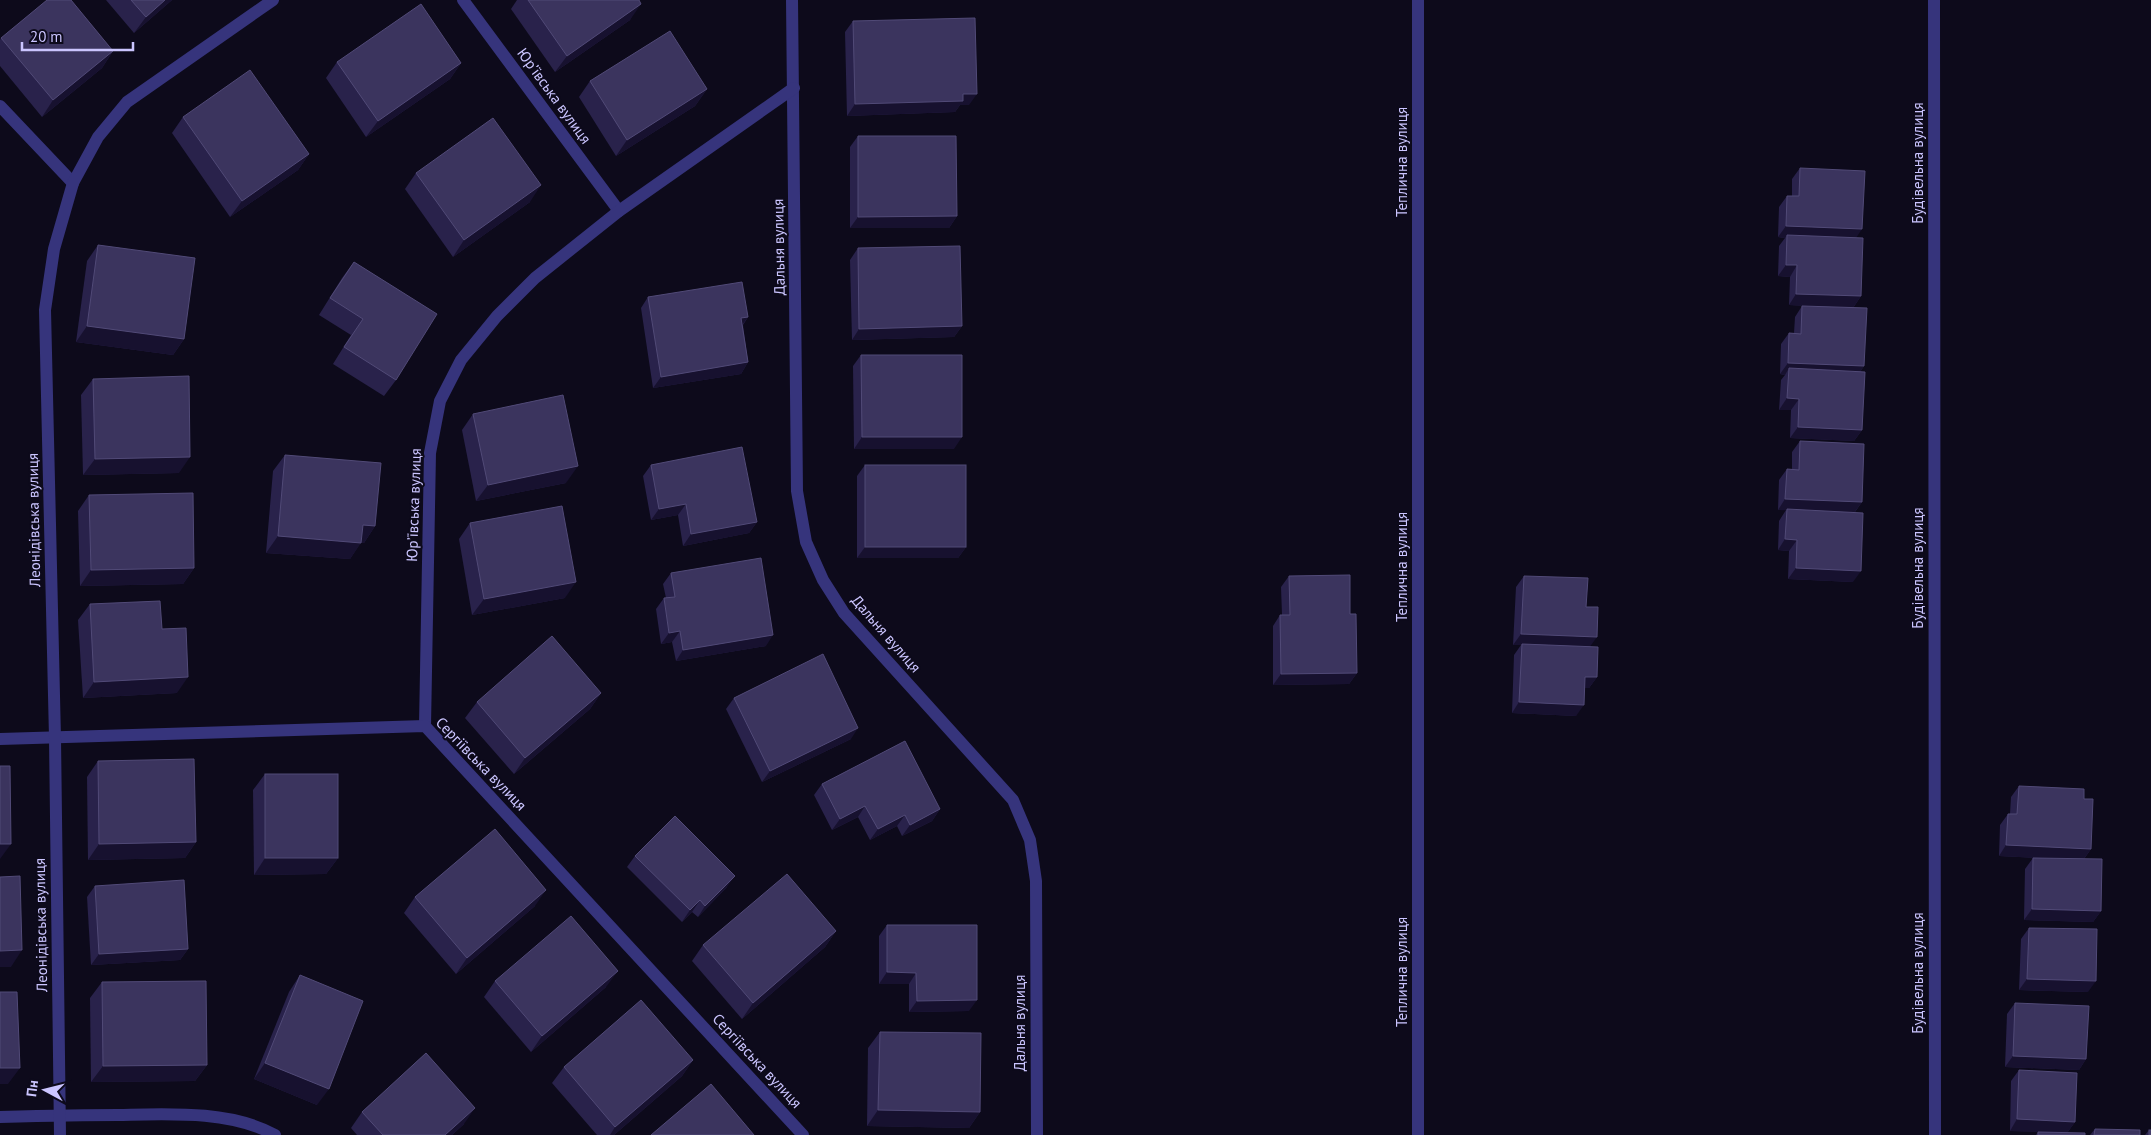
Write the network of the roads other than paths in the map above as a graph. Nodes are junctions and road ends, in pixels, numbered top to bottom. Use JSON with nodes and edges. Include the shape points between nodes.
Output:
{"nodes":[{"id":1,"x":273,"y":0,"type":"edge"},
{"id":2,"x":463,"y":0,"type":"edge"},
{"id":3,"x":792,"y":0,"type":"edge"},
{"id":4,"x":1418,"y":0,"type":"edge"},
{"id":5,"x":1934,"y":0,"type":"edge"},
{"id":6,"x":794,"y":88,"type":"junction"},
{"id":7,"x":0,"y":106,"type":"edge"},
{"id":8,"x":72,"y":183,"type":"junction"},
{"id":9,"x":619,"y":211,"type":"junction"},
{"id":10,"x":425,"y":726,"type":"junction"},
{"id":11,"x":0,"y":738,"type":"edge"},
{"id":12,"x":55,"y":738,"type":"junction"},
{"id":13,"x":59,"y":1116,"type":"junction"},
{"id":14,"x":0,"y":1117,"type":"edge"},
{"id":15,"x":60,"y":1135,"type":"edge"},
{"id":16,"x":275,"y":1135,"type":"edge"},
{"id":17,"x":803,"y":1135,"type":"edge"},
{"id":18,"x":1036,"y":1135,"type":"edge"},
{"id":19,"x":1418,"y":1135,"type":"edge"},
{"id":20,"x":1935,"y":1135,"type":"edge"}],
"edges":[{"from":1,"to":8,"type":"street","name":"Леонідівська вулиця","via":[[127,102],[98,137]]},
{"from":2,"to":9,"type":"street","name":"Юрʼївська вулиця"},
{"from":3,"to":6,"type":"street","name":"Дальня вулиця"},
{"from":4,"to":19,"type":"street","name":"Теплична вулиця"},
{"from":5,"to":20,"type":"street","name":"Будівельна вулиця"},
{"from":6,"to":9,"type":"street","name":"Юрʼївська вулиця"},
{"from":6,"to":18,"type":"street","name":"Дальня вулиця","via":[[797,491],[806,542],[823,580],[844,613],[1013,800],[1030,840],[1036,881]]},
{"from":7,"to":8,"type":"street"},
{"from":8,"to":12,"type":"street","name":"Леонідівська вулиця","via":[[54,249],[45,310]]},
{"from":9,"to":10,"type":"street","name":"Юрʼївська вулиця","via":[[535,278],[497,316],[461,360],[440,401],[430,453]]},
{"from":10,"to":12,"type":"street","name":"Сергіївська вулиця"},
{"from":10,"to":17,"type":"street","name":"Сергіївська вулиця"},
{"from":11,"to":12,"type":"street","name":"Сергіївська вулиця"},
{"from":12,"to":13,"type":"street","name":"Леонідівська вулиця"},
{"from":13,"to":14,"type":"street"},
{"from":13,"to":15,"type":"street","name":"Леонідівська вулиця"},
{"from":13,"to":16,"type":"street","via":[[192,1114],[225,1119]]}]}
